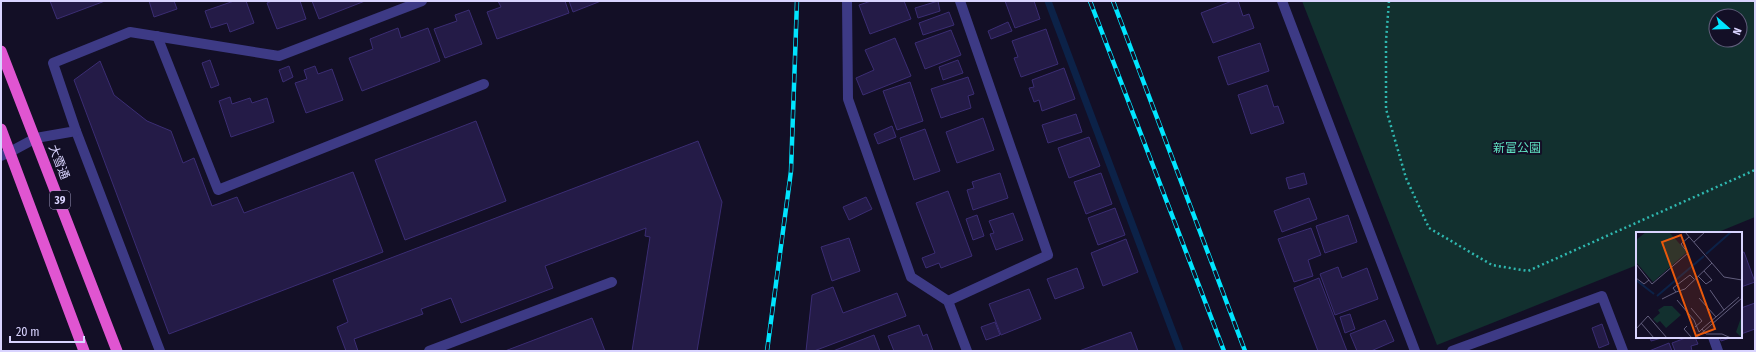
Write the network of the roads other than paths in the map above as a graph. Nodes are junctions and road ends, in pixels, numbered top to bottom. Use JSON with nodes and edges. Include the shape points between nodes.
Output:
{"nodes":[{"id":1,"x":422,"y":1,"type":"edge"},
{"id":2,"x":847,"y":1,"type":"edge"},
{"id":3,"x":960,"y":1,"type":"edge"},
{"id":4,"x":1282,"y":1,"type":"edge"},
{"id":5,"x":157,"y":36,"type":"junction"},
{"id":6,"x":1,"y":50,"type":"edge"},
{"id":7,"x":484,"y":84,"type":"dead end"},
{"id":8,"x":1,"y":129,"type":"edge"},
{"id":9,"x":76,"y":131,"type":"junction"},
{"id":10,"x":36,"y":138,"type":"junction"},
{"id":11,"x":6,"y":154,"type":"edge"},
{"id":12,"x":612,"y":282,"type":"dead end"},
{"id":13,"x":948,"y":301,"type":"junction"},
{"id":14,"x":1713,"y":338,"type":"edge"},
{"id":15,"x":84,"y":351,"type":"edge"},
{"id":16,"x":117,"y":351,"type":"edge"},
{"id":17,"x":160,"y":351,"type":"edge"},
{"id":18,"x":429,"y":351,"type":"edge"},
{"id":19,"x":967,"y":351,"type":"edge"},
{"id":20,"x":1415,"y":351,"type":"edge"},
{"id":21,"x":1452,"y":351,"type":"edge"},
{"id":22,"x":1623,"y":351,"type":"edge"},
{"id":23,"x":1718,"y":351,"type":"edge"}],
"edges":[{"from":1,"to":5,"type":"street","via":[[279,56]]},
{"from":2,"to":13,"type":"street","via":[[848,99],[911,277]]},
{"from":3,"to":13,"type":"street","via":[[1048,255]]},
{"from":4,"to":20,"type":"street"},
{"from":5,"to":7,"type":"street","via":[[218,190]]},
{"from":5,"to":9,"type":"street","via":[[130,32],[54,63]]},
{"from":6,"to":10,"type":"highway","name":"大雪通","number":"39"},
{"from":8,"to":11,"type":"highway","number":"39"},
{"from":9,"to":10,"type":"street"},
{"from":9,"to":17,"type":"street"},
{"from":10,"to":11,"type":"street"},
{"from":10,"to":16,"type":"highway","name":"大雪通","number":"39"},
{"from":11,"to":15,"type":"highway","number":"39"},
{"from":12,"to":18,"type":"street"},
{"from":13,"to":19,"type":"street"},
{"from":14,"to":23,"type":"street"},
{"from":21,"to":22,"type":"street","via":[[1602,296]]}]}
